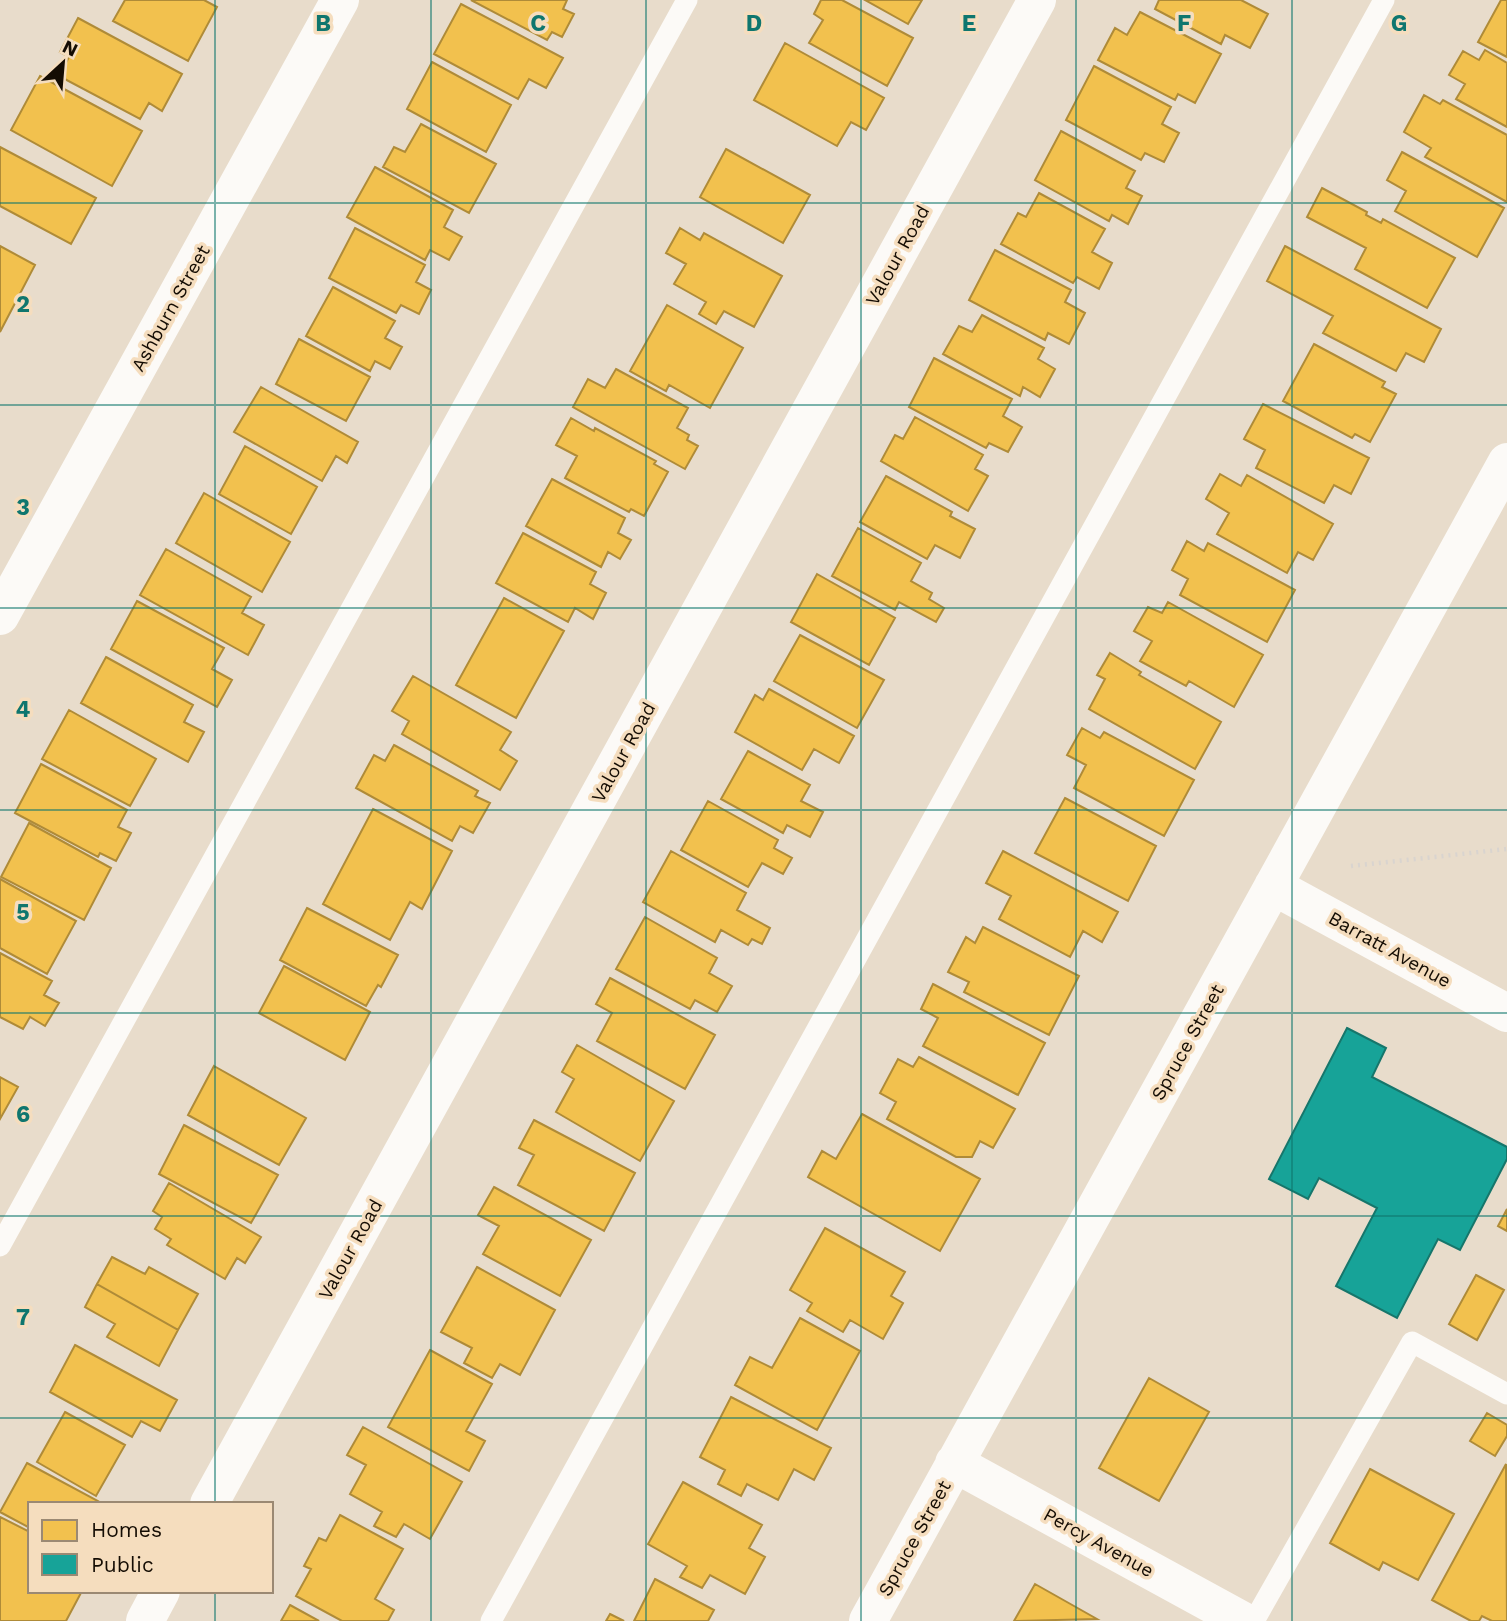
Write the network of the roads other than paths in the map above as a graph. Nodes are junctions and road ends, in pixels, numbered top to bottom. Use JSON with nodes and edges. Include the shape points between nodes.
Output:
{"nodes":[{"id":1,"x":340,"y":0,"type":"edge"},
{"id":2,"x":687,"y":0,"type":"edge"},
{"id":3,"x":1037,"y":0,"type":"edge"},
{"id":4,"x":1384,"y":0,"type":"edge"},
{"id":5,"x":1507,"y":463,"type":"edge"},
{"id":6,"x":0,"y":616,"type":"edge"},
{"id":7,"x":1273,"y":887,"type":"junction"},
{"id":8,"x":1507,"y":1013,"type":"edge"},
{"id":9,"x":0,"y":1246,"type":"edge"},
{"id":10,"x":1507,"y":1394,"type":"edge"},
{"id":11,"x":954,"y":1463,"type":"junction"},
{"id":12,"x":210,"y":1502,"type":"edge"},
{"id":13,"x":160,"y":1593,"type":"edge"},
{"id":14,"x":145,"y":1621,"type":"edge"},
{"id":15,"x":491,"y":1621,"type":"edge"},
{"id":16,"x":868,"y":1621,"type":"edge"},
{"id":17,"x":1243,"y":1621,"type":"edge"},
{"id":18,"x":1254,"y":1621,"type":"edge"}],
"edges":[{"from":1,"to":6,"type":"street","name":"Ashburn Street"},
{"from":2,"to":9,"type":"lane"},
{"from":3,"to":12,"type":"street","name":"Valour Road"},
{"from":4,"to":15,"type":"lane"},
{"from":5,"to":7,"type":"street","name":"Spruce Street"},
{"from":7,"to":8,"type":"street","name":"Barratt Avenue"},
{"from":7,"to":11,"type":"street","name":"Spruce Street"},
{"from":10,"to":18,"type":"lane","via":[[1412,1342]]},
{"from":11,"to":16,"type":"street","name":"Spruce Street"},
{"from":11,"to":17,"type":"street","name":"Percy Avenue"},
{"from":13,"to":14,"type":"street"}]}
